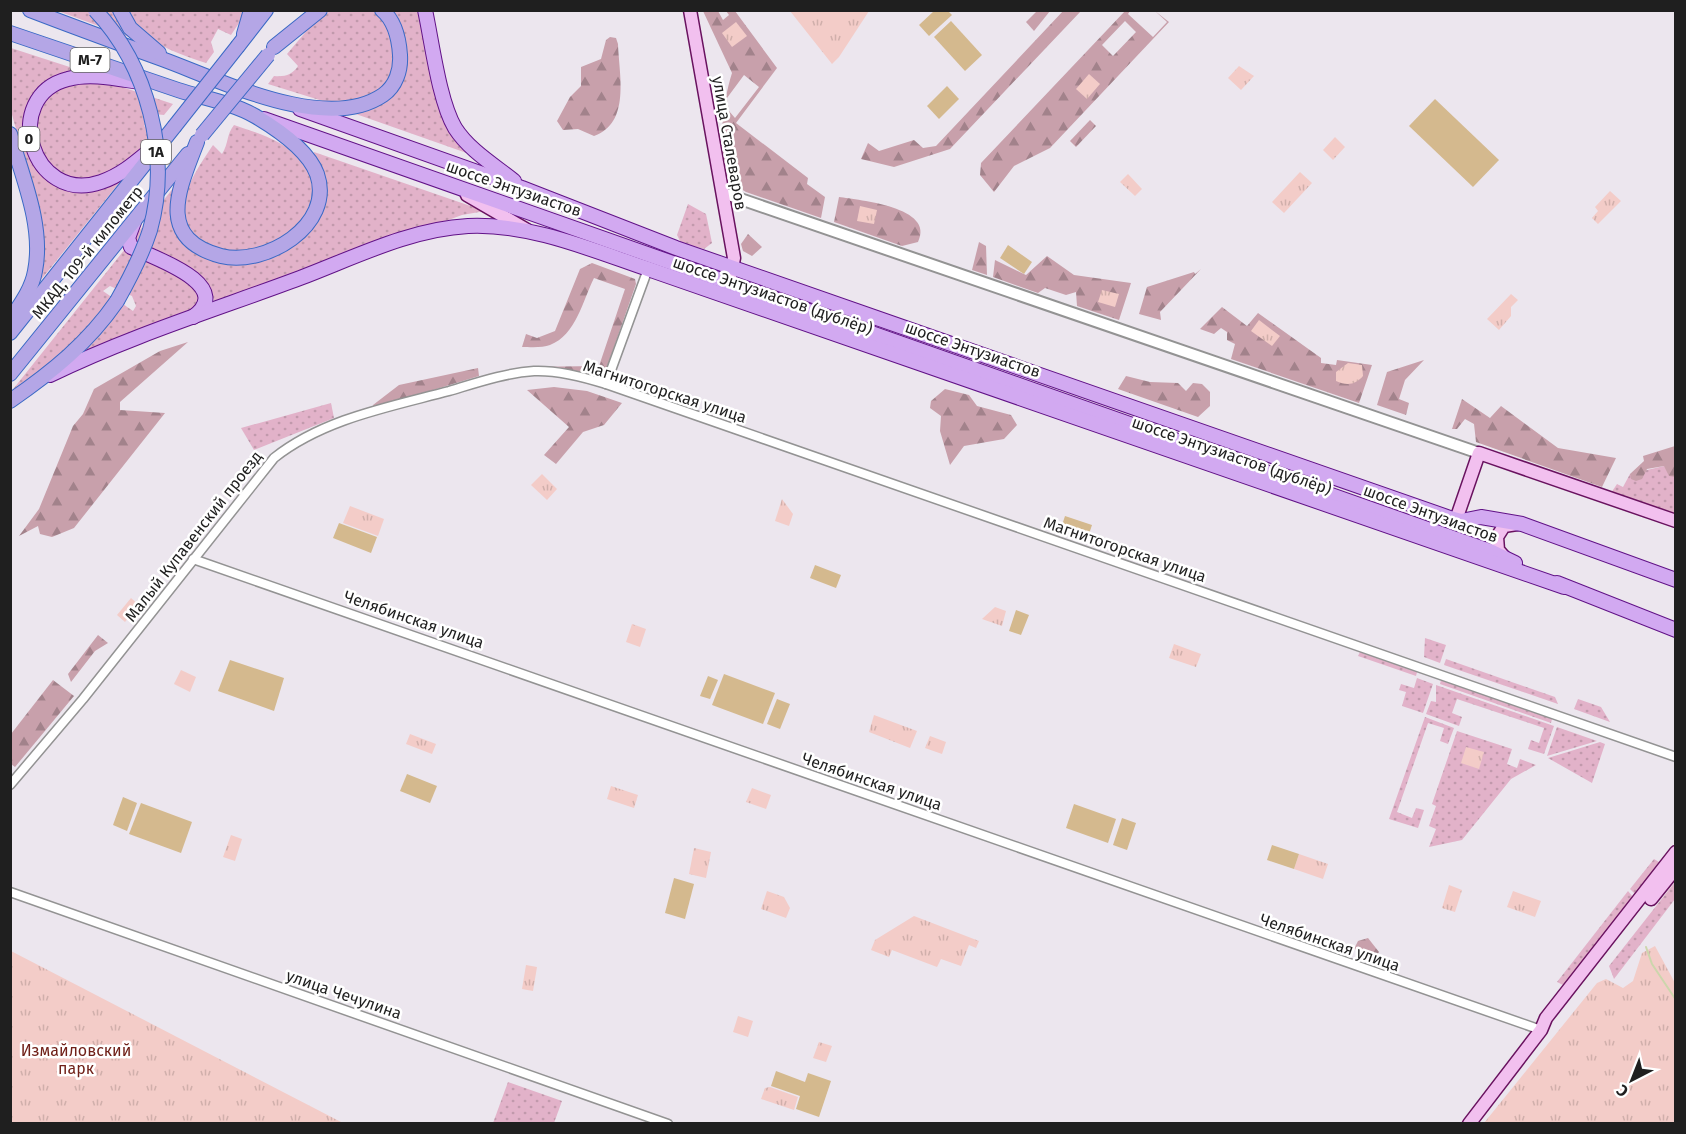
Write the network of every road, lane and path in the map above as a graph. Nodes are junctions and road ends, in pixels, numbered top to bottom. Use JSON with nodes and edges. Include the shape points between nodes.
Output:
{"nodes":[{"id":1,"x":30,"y":10,"type":"edge"},
{"id":2,"x":94,"y":10,"type":"edge"},
{"id":3,"x":120,"y":10,"type":"edge"},
{"id":4,"x":251,"y":10,"type":"edge"},
{"id":5,"x":266,"y":10,"type":"edge"},
{"id":6,"x":302,"y":10,"type":"edge"},
{"id":7,"x":320,"y":10,"type":"edge"},
{"id":8,"x":382,"y":10,"type":"edge"},
{"id":9,"x":425,"y":10,"type":"edge"},
{"id":10,"x":690,"y":10,"type":"edge"},
{"id":11,"x":10,"y":33,"type":"edge"},
{"id":12,"x":240,"y":44,"type":"junction"},
{"id":13,"x":271,"y":51,"type":"junction"},
{"id":14,"x":182,"y":66,"type":"junction"},
{"id":15,"x":169,"y":87,"type":"junction"},
{"id":16,"x":284,"y":103,"type":"junction"},
{"id":17,"x":254,"y":116,"type":"junction"},
{"id":18,"x":171,"y":130,"type":"junction"},
{"id":19,"x":10,"y":134,"type":"edge"},
{"id":20,"x":200,"y":139,"type":"junction"},
{"id":21,"x":446,"y":182,"type":"junction"},
{"id":22,"x":522,"y":188,"type":"junction"},
{"id":23,"x":723,"y":193,"type":"junction"},
{"id":24,"x":135,"y":219,"type":"junction"},
{"id":25,"x":530,"y":232,"type":"junction"},
{"id":26,"x":734,"y":267,"type":"junction"},
{"id":27,"x":648,"y":268,"type":"junction"},
{"id":28,"x":729,"y":281,"type":"junction"},
{"id":29,"x":193,"y":317,"type":"junction"},
{"id":30,"x":10,"y":321,"type":"edge"},
{"id":31,"x":10,"y":333,"type":"edge"},
{"id":32,"x":10,"y":374,"type":"edge"},
{"id":33,"x":564,"y":374,"type":"joint"},
{"id":34,"x":45,"y":377,"type":"junction"},
{"id":35,"x":606,"y":384,"type":"junction"},
{"id":36,"x":10,"y":401,"type":"edge"},
{"id":37,"x":1479,"y":453,"type":"junction"},
{"id":38,"x":1456,"y":518,"type":"junction"},
{"id":39,"x":1676,"y":521,"type":"edge"},
{"id":40,"x":1522,"y":524,"type":"junction"},
{"id":41,"x":193,"y":559,"type":"junction"},
{"id":42,"x":1508,"y":559,"type":"junction"},
{"id":43,"x":1676,"y":580,"type":"edge"},
{"id":44,"x":1564,"y":587,"type":"junction"},
{"id":45,"x":1676,"y":630,"type":"edge"},
{"id":46,"x":1676,"y":757,"type":"edge"},
{"id":47,"x":10,"y":785,"type":"edge"},
{"id":48,"x":1676,"y":852,"type":"edge"},
{"id":49,"x":1676,"y":868,"type":"edge"},
{"id":50,"x":10,"y":892,"type":"edge"},
{"id":51,"x":1542,"y":1030,"type":"junction"},
{"id":52,"x":668,"y":1124,"type":"edge"},
{"id":53,"x":1469,"y":1124,"type":"edge"}],
"edges":[{"from":1,"to":14,"type":"highway","number":"М-7"},
{"from":2,"to":34,"type":"highway","number":"1A","bridge":true,"via":[[136,70],[147,98],[158,172],[150,228],[139,260],[117,301],[93,333]]},
{"from":3,"to":14,"type":"highway","via":[[129,28],[153,50]]},
{"from":4,"to":12,"type":"highway"},
{"from":5,"to":12,"type":"highway","name":"МКАД, 109-й километр"},
{"from":6,"to":13,"type":"highway"},
{"from":7,"to":13,"type":"highway"},
{"from":8,"to":16,"type":"highway","via":[[396,30],[401,63],[387,92],[353,108]]},
{"from":9,"to":22,"type":"main road","via":[[454,127],[466,142]]},
{"from":10,"to":23,"type":"main road","name":"улица Сталеваров"},
{"from":11,"to":15,"type":"highway","number":"М-7"},
{"from":12,"to":18,"type":"highway","name":"МКАД, 109-й километр","bridge":true},
{"from":13,"to":20,"type":"highway","name":"МКАД, 109-й километр","bridge":true},
{"from":14,"to":16,"type":"highway","number":"М-7"},
{"from":15,"to":17,"type":"highway","number":"М-7"},
{"from":15,"to":18,"type":"main road","number":"0","via":[[84,76],[68,78],[40,97],[29,130],[41,166],[61,181],[90,185],[129,168]]},
{"from":16,"to":22,"type":"main road","name":"шоссе Энтузиастов"},
{"from":17,"to":20,"type":"highway","via":[[306,156],[317,175],[319,190],[312,214],[297,235],[278,249],[252,258],[234,258],[203,249],[181,229],[176,198]]},
{"from":17,"to":21,"type":"main road","name":"шоссе Энтузиастов"},
{"from":18,"to":31,"type":"highway","name":"МКАД, 109-й километр"},
{"from":19,"to":30,"type":"highway","via":[[34,217],[37,253],[26,296]]},
{"from":20,"to":24,"type":"highway","name":"МКАД, 109-й километр"},
{"from":21,"to":25,"type":"main road","name":"шоссе Энтузиастов (дублёр)"},
{"from":21,"to":28,"type":"main road","name":"шоссе Энтузиастов"},
{"from":22,"to":26,"type":"main road","name":"шоссе Энтузиастов"},
{"from":23,"to":26,"type":"main road","name":"улица Сталеваров"},
{"from":23,"to":37,"type":"street"},
{"from":24,"to":29,"type":"main road","via":[[128,238],[131,247],[191,276],[203,286],[205,300]]},
{"from":24,"to":32,"type":"highway","name":"МКАД, 109-й километр"},
{"from":25,"to":27,"type":"main road","name":"шоссе Энтузиастов (дублёр)"},
{"from":25,"to":29,"type":"main road","via":[[469,226],[429,232]]},
{"from":26,"to":28,"type":"main road","name":"улица Сталеваров"},
{"from":26,"to":38,"type":"main road","name":"шоссе Энтузиастов"},
{"from":27,"to":35,"type":"street"},
{"from":27,"to":44,"type":"main road","name":"шоссе Энтузиастов (дублёр)"},
{"from":28,"to":42,"type":"main road","name":"шоссе Энтузиастов"},
{"from":29,"to":34,"type":"main road"},
{"from":33,"to":35,"type":"street","name":"Магнитогорская улица"},
{"from":33,"to":41,"type":"street","name":"Малый Купавенский проезд","via":[[535,371],[500,377],[311,433],[264,468]]},
{"from":34,"to":36,"type":"highway"},
{"from":35,"to":46,"type":"street","name":"Магнитогорская улица"},
{"from":37,"to":38,"type":"main road"},
{"from":37,"to":39,"type":"main road"},
{"from":38,"to":40,"type":"main road","name":"шоссе Энтузиастов","via":[[1481,517]]},
{"from":40,"to":42,"type":"main road","via":[[1508,524],[1498,533],[1498,550]]},
{"from":40,"to":43,"type":"main road","name":"шоссе Энтузиастов"},
{"from":41,"to":47,"type":"street","name":"Малый Купавенский проезд"},
{"from":41,"to":51,"type":"street","name":"Челябинская улица"},
{"from":42,"to":44,"type":"main road","name":"шоссе Энтузиастов"},
{"from":44,"to":45,"type":"main road","name":"шоссе Энтузиастов"},
{"from":48,"to":51,"type":"main road","via":[[1546,1018]]},
{"from":49,"to":51,"type":"main road","via":[[1554,1022]]},
{"from":50,"to":52,"type":"street","name":"улица Чечулина"},
{"from":51,"to":53,"type":"main road"}]}
